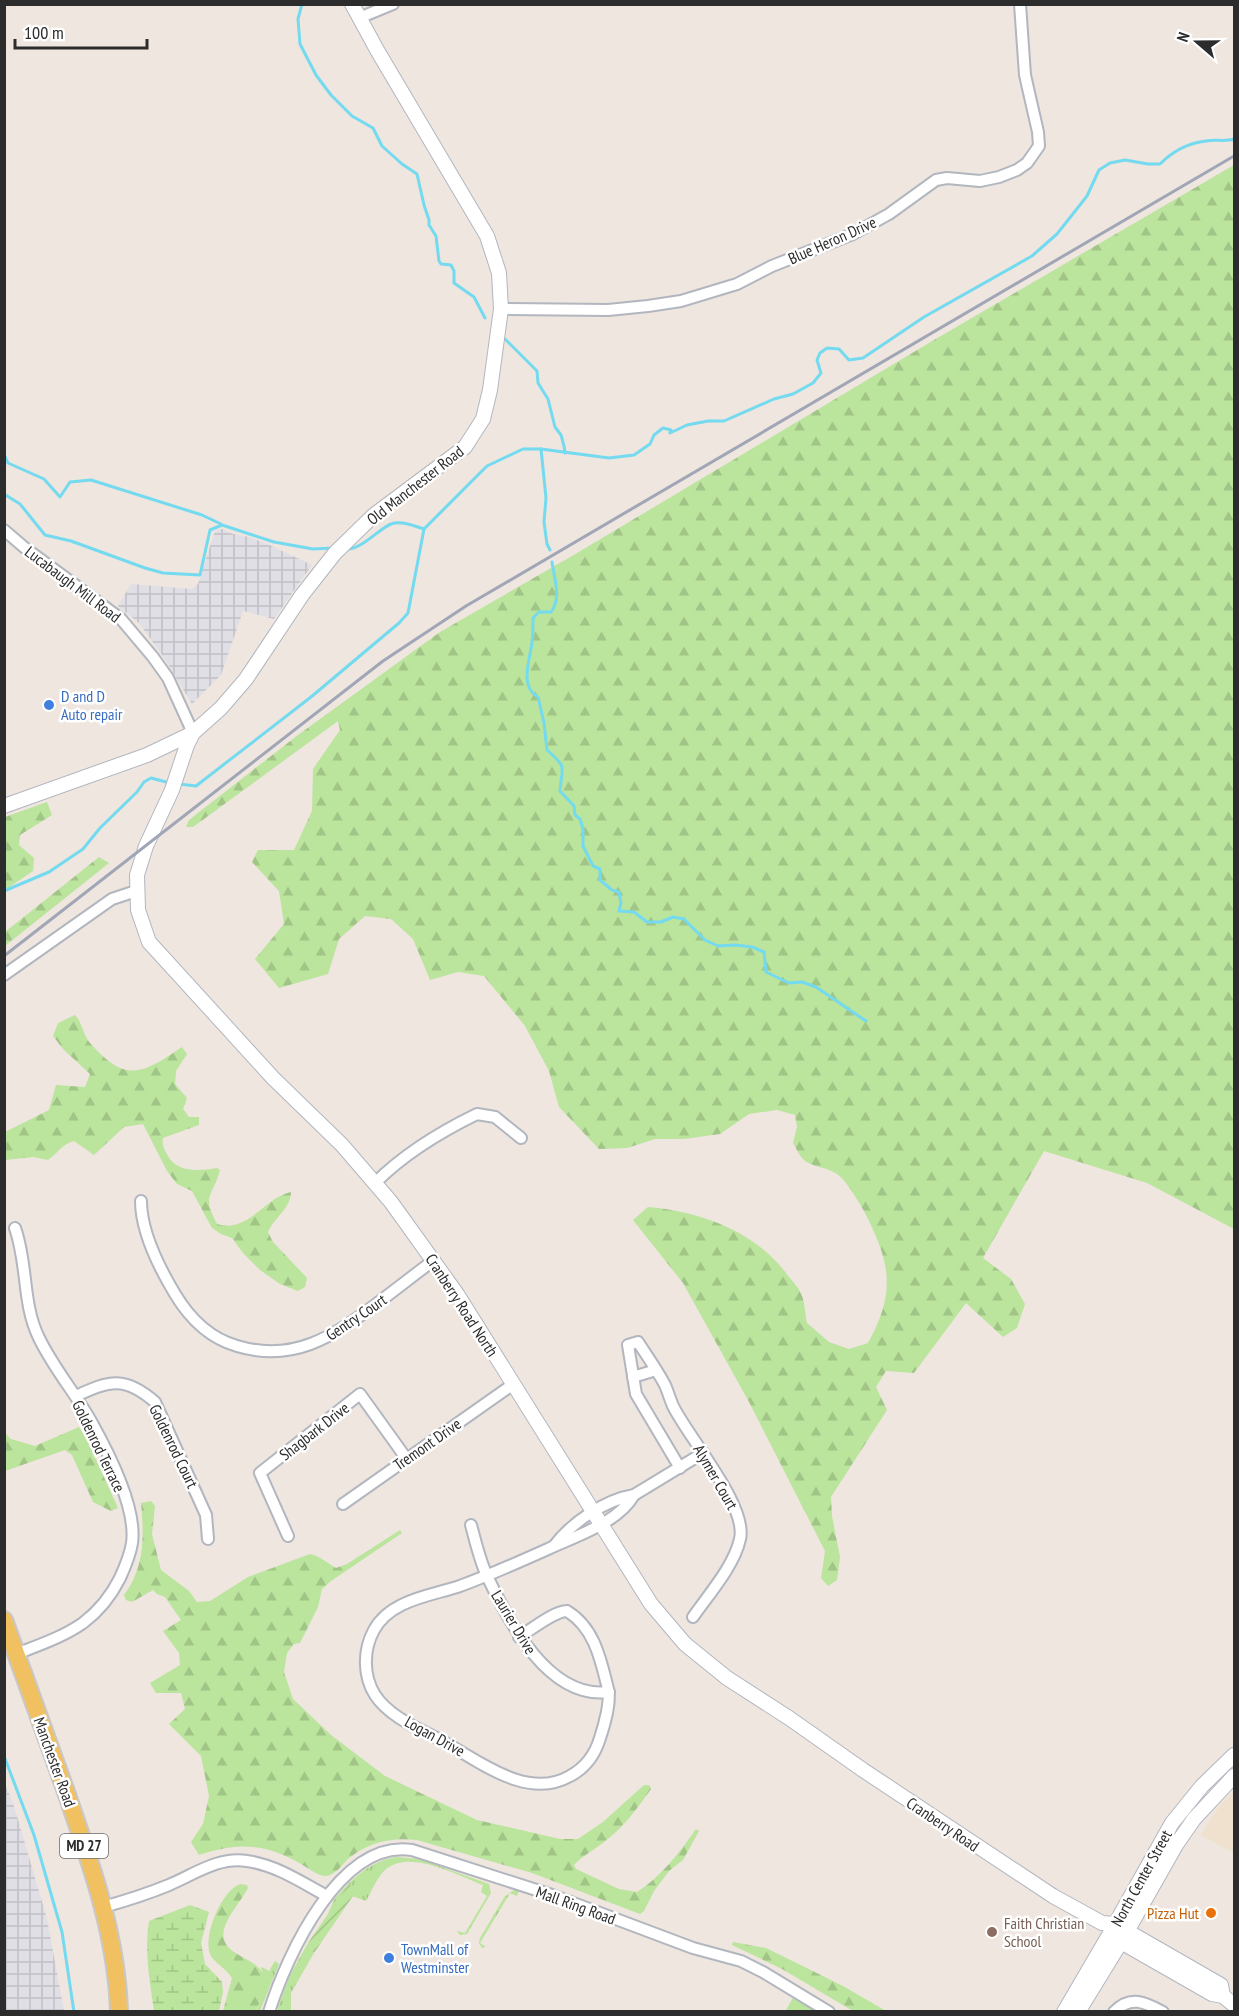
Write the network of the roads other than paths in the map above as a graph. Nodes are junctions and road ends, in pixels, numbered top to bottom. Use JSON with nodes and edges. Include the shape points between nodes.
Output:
{"nodes":[{"id":1,"x":352,"y":4,"type":"edge"},
{"id":2,"x":393,"y":4,"type":"edge"},
{"id":3,"x":1020,"y":4,"type":"edge"},
{"id":4,"x":359,"y":18,"type":"junction"},
{"id":5,"x":501,"y":309,"type":"junction"},
{"id":6,"x":4,"y":530,"type":"edge"},
{"id":7,"x":193,"y":733,"type":"junction"},
{"id":8,"x":4,"y":806,"type":"edge"},
{"id":9,"x":136,"y":891,"type":"junction"},
{"id":10,"x":4,"y":975,"type":"edge"},
{"id":11,"x":521,"y":1137,"type":"dead end"},
{"id":12,"x":375,"y":1183,"type":"junction"},
{"id":13,"x":141,"y":1201,"type":"dead end"},
{"id":14,"x":15,"y":1228,"type":"dead end"},
{"id":15,"x":434,"y":1260,"type":"junction"},
{"id":16,"x":656,"y":1370,"type":"junction"},
{"id":17,"x":633,"y":1377,"type":"junction"},
{"id":18,"x":512,"y":1384,"type":"junction"},
{"id":19,"x":76,"y":1396,"type":"junction"},
{"id":20,"x":703,"y":1453,"type":"junction"},
{"id":21,"x":406,"y":1458,"type":"junction"},
{"id":22,"x":680,"y":1468,"type":"junction"},
{"id":23,"x":343,"y":1504,"type":"dead end"},
{"id":24,"x":597,"y":1518,"type":"junction"},
{"id":25,"x":471,"y":1525,"type":"dead end"},
{"id":26,"x":288,"y":1536,"type":"dead end"},
{"id":27,"x":208,"y":1539,"type":"dead end"},
{"id":28,"x":487,"y":1576,"type":"junction"},
{"id":29,"x":693,"y":1617,"type":"dead end"},
{"id":30,"x":4,"y":1620,"type":"edge"},
{"id":31,"x":519,"y":1637,"type":"junction"},
{"id":32,"x":16,"y":1654,"type":"junction"},
{"id":33,"x":609,"y":1692,"type":"junction"},
{"id":34,"x":789,"y":1718,"type":"joint"},
{"id":35,"x":1234,"y":1755,"type":"edge"},
{"id":36,"x":1234,"y":1776,"type":"edge"},
{"id":37,"x":327,"y":1896,"type":"junction"},
{"id":38,"x":103,"y":1907,"type":"junction"},
{"id":39,"x":1115,"y":1931,"type":"junction"},
{"id":40,"x":1234,"y":2005,"type":"edge"},
{"id":41,"x":119,"y":2012,"type":"edge"},
{"id":42,"x":269,"y":2012,"type":"edge"},
{"id":43,"x":829,"y":2012,"type":"edge"},
{"id":44,"x":1064,"y":2012,"type":"edge"},
{"id":45,"x":1078,"y":2012,"type":"edge"},
{"id":46,"x":1114,"y":2012,"type":"edge"},
{"id":47,"x":1163,"y":2012,"type":"edge"}],
"edges":[{"from":1,"to":4,"type":"street","name":"Old Manchester Road"},
{"from":2,"to":4,"type":"street"},
{"from":3,"to":5,"type":"street","name":"Blue Heron Drive","via":[[1025,75],[1039,146],[1028,163],[1017,170],[980,181],[936,180],[853,234],[737,284],[681,301],[608,310]]},
{"from":4,"to":5,"type":"street","name":"Old Manchester Road","via":[[488,236],[499,273]]},
{"from":5,"to":7,"type":"street","name":"Old Manchester Road","via":[[490,390],[483,419],[473,437],[446,463],[351,535],[302,595],[246,679]]},
{"from":6,"to":7,"type":"street","name":"Lucabaugh Mill Road","via":[[121,619],[168,678]]},
{"from":7,"to":8,"type":"street","name":"Old Manchester Road","via":[[147,755]]},
{"from":7,"to":9,"type":"street","name":"Old Manchester Road","via":[[141,860]]},
{"from":9,"to":10,"type":"street","via":[[112,898]]},
{"from":9,"to":12,"type":"street","name":"Cranberry Road North","via":[[142,926],[161,957]]},
{"from":11,"to":12,"type":"street","via":[[495,1117],[477,1114],[417,1148]]},
{"from":12,"to":15,"type":"street","name":"Cranberry Road North"},
{"from":13,"to":15,"type":"street","name":"Gentry Court","via":[[143,1225],[169,1284],[186,1311],[212,1335],[246,1349],[281,1352],[316,1343],[362,1315]]},
{"from":14,"to":19,"type":"street","name":"Goldenrod Terrace","via":[[23,1254],[34,1329]]},
{"from":15,"to":18,"type":"street","name":"Cranberry Road North"},
{"from":16,"to":17,"type":"street"},
{"from":16,"to":17,"type":"street","name":"Alymer Court","via":[[638,1342],[628,1345]]},
{"from":16,"to":20,"type":"street","name":"Alymer Court"},
{"from":17,"to":22,"type":"street","name":"Alymer Court","via":[[636,1394]]},
{"from":18,"to":21,"type":"street","name":"Tremont Drive"},
{"from":18,"to":24,"type":"street","name":"Cranberry Road North"},
{"from":19,"to":27,"type":"street","name":"Goldenrod Court","via":[[117,1382],[129,1384],[155,1402],[206,1515]]},
{"from":19,"to":32,"type":"street","name":"Goldenrod Terrace","via":[[122,1487],[132,1531],[129,1556],[100,1609],[65,1633]]},
{"from":20,"to":22,"type":"street","name":"Logan Drive"},
{"from":20,"to":29,"type":"street","name":"Alymer Court","via":[[732,1502],[739,1519],[740,1538],[722,1576]]},
{"from":21,"to":23,"type":"street","name":"Tremont Drive"},
{"from":21,"to":26,"type":"street","name":"Shagbark Drive","via":[[360,1394],[260,1473]]},
{"from":22,"to":24,"type":"street","name":"Logan Drive","via":[[634,1495],[629,1504]]},
{"from":24,"to":28,"type":"street","name":"Logan Drive","via":[[579,1537]]},
{"from":24,"to":34,"type":"street","name":"Cranberry Road North","via":[[651,1605],[685,1644],[727,1678]]},
{"from":25,"to":28,"type":"street","name":"Laurier Drive"},
{"from":28,"to":31,"type":"street","name":"Laurier Drive"},
{"from":28,"to":33,"type":"street","name":"Logan Drive","via":[[399,1606],[382,1619],[369,1639],[366,1666],[369,1685],[382,1704],[522,1783],[545,1785],[574,1774],[591,1759],[604,1726]]},
{"from":30,"to":32,"type":"main road","name":"Manchester Road","number":"MD 27"},
{"from":31,"to":33,"type":"street","name":"Laurier Drive","via":[[535,1658],[557,1676],[590,1692]]},
{"from":31,"to":33,"type":"street","name":"Logan Drive","via":[[563,1611],[573,1615],[591,1637]]},
{"from":32,"to":38,"type":"main road","name":"Manchester Road","number":"MD 27"},
{"from":34,"to":39,"type":"street","name":"Cranberry Road","via":[[995,1859]]},
{"from":35,"to":39,"type":"street","name":"North Center Street","via":[[1172,1823]]},
{"from":36,"to":39,"type":"street","name":"North Center Street","via":[[1194,1819]]},
{"from":37,"to":38,"type":"street","via":[[284,1872],[244,1860],[221,1862],[150,1893]]},
{"from":37,"to":42,"type":"street","name":"Mall Ring Road","via":[[289,1962]]},
{"from":37,"to":43,"type":"street","name":"Mall Ring Road","via":[[353,1868],[373,1856],[392,1850],[412,1850],[552,1895],[693,1948],[741,1961]]},
{"from":38,"to":41,"type":"main road","name":"Manchester Road","number":"MD 27","via":[[114,1954]]},
{"from":39,"to":40,"type":"street","name":"Cranberry Road","via":[[1221,1985],[1223,1995]]},
{"from":39,"to":44,"type":"street","name":"North Center Street"},
{"from":39,"to":45,"type":"street","name":"North Center Street"},
{"from":46,"to":47,"type":"street","via":[[1124,2003],[1136,2001]]}]}
